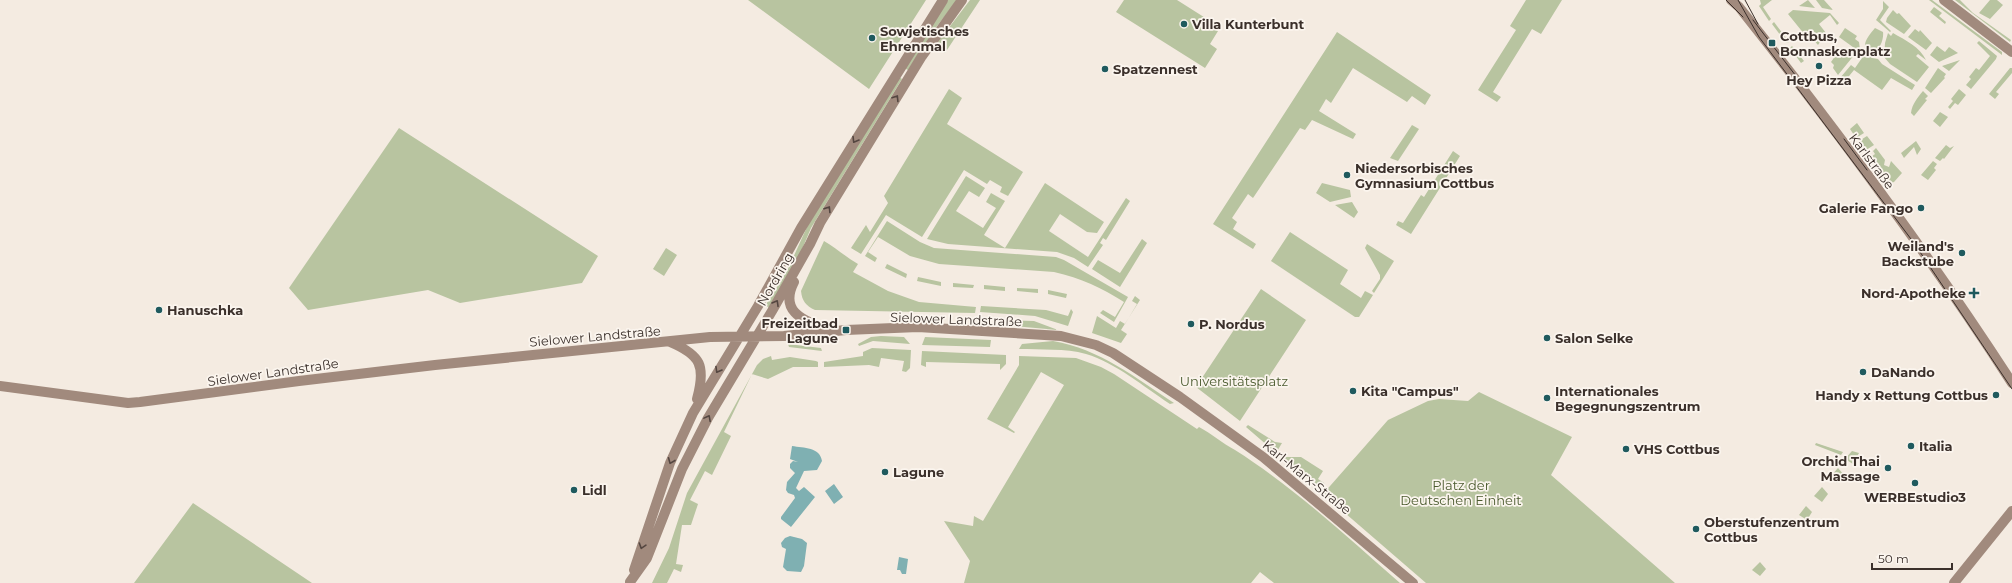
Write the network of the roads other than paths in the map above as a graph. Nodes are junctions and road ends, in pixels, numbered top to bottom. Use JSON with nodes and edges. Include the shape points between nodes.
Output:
{"nodes":[{"id":1,"x":943,"y":0,"type":"edge"},
{"id":2,"x":962,"y":0,"type":"edge"},
{"id":3,"x":1730,"y":0,"type":"edge"},
{"id":4,"x":1944,"y":0,"type":"edge"},
{"id":5,"x":2012,"y":52,"type":"edge"},
{"id":6,"x":810,"y":244,"type":"junction"},
{"id":7,"x":830,"y":331,"type":"junction"},
{"id":8,"x":756,"y":336,"type":"junction"},
{"id":9,"x":739,"y":337,"type":"junction"},
{"id":10,"x":670,"y":342,"type":"junction"},
{"id":11,"x":2012,"y":383,"type":"edge"},
{"id":12,"x":0,"y":386,"type":"edge"},
{"id":13,"x":1180,"y":397,"type":"joint"},
{"id":14,"x":693,"y":413,"type":"junction"},
{"id":15,"x":2012,"y":511,"type":"edge"},
{"id":16,"x":630,"y":582,"type":"edge"},
{"id":17,"x":1413,"y":583,"type":"edge"},
{"id":18,"x":1954,"y":583,"type":"edge"}],
"edges":[{"from":1,"to":9,"type":"main road","name":"Nordring","one_way":true,"via":[[801,228]]},
{"from":6,"to":2,"type":"main road","name":"Nordring","one_way":true,"via":[[820,223],[916,66]]},
{"from":3,"to":11,"type":"main road","name":"Karlstraße","via":[[1739,7],[1781,60],[1949,287]]},
{"from":4,"to":5,"type":"main road"},
{"from":6,"to":7,"type":"main road","via":[[789,294],[790,306],[801,319]]},
{"from":8,"to":6,"type":"main road","name":"Nordring","one_way":true},
{"from":7,"to":8,"type":"main road","name":"Sielower Landstraße"},
{"from":7,"to":13,"type":"main road","name":"Sielower Landstraße","via":[[918,327],[1061,336],[1096,345],[1113,353]]},
{"from":8,"to":9,"type":"main road","name":"Sielower Landstraße"},
{"from":16,"to":8,"type":"main road","name":"Nordring","one_way":true,"via":[[647,558],[682,469],[708,418]]},
{"from":9,"to":10,"type":"main road","name":"Sielower Landstraße","via":[[710,337]]},
{"from":9,"to":14,"type":"main road","name":"Nordring","one_way":true},
{"from":10,"to":12,"type":"main road","name":"Sielower Landstraße","via":[[546,353],[128,403]]},
{"from":10,"to":14,"type":"main road","via":[[689,351],[699,362],[702,372]]},
{"from":13,"to":17,"type":"main road","name":"Karl-Marx-Straße","via":[[1263,457]]},
{"from":14,"to":16,"type":"main road","name":"Nordring","one_way":true,"via":[[670,463]]},
{"from":15,"to":18,"type":"main road"}]}
